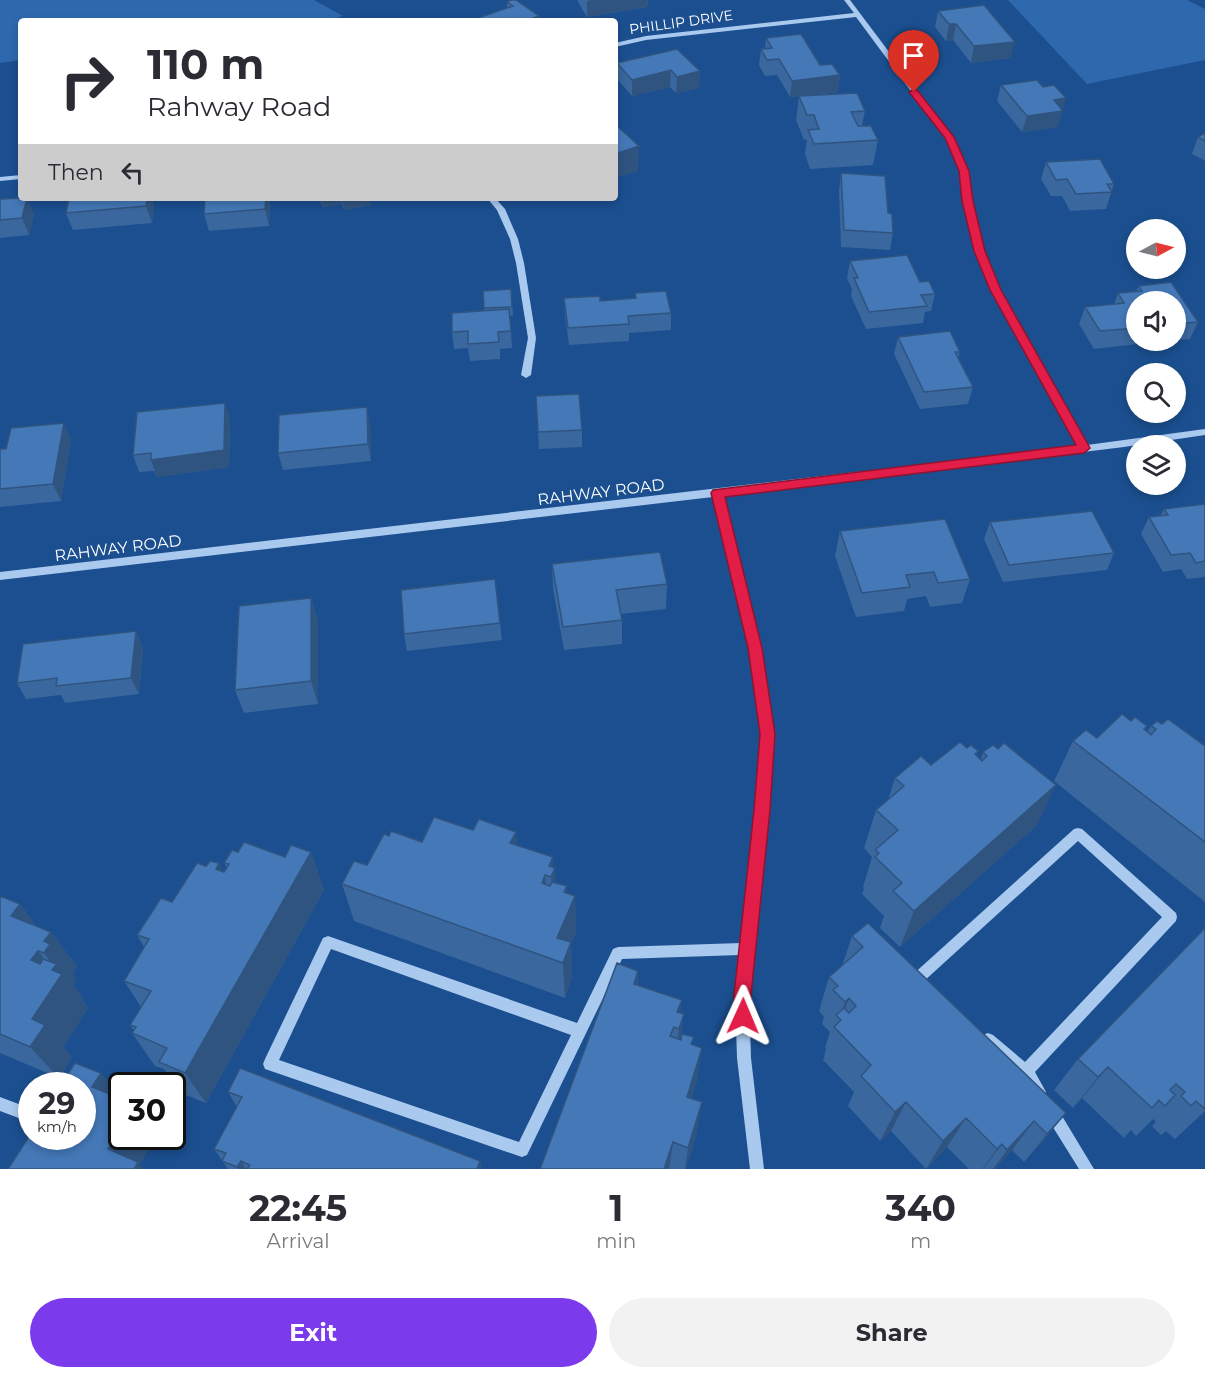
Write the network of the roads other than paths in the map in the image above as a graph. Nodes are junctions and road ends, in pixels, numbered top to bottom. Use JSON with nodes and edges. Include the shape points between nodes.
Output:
{"nodes":[{"id":1,"x":847,"y":0,"type":"edge"},
{"id":2,"x":858,"y":15,"type":"junction"},
{"id":3,"x":618,"y":44,"type":"edge"},
{"id":4,"x":18,"y":177,"type":"edge"},
{"id":5,"x":0,"y":179,"type":"edge"},
{"id":6,"x":493,"y":201,"type":"edge"},
{"id":7,"x":526,"y":375,"type":"dead end"},
{"id":8,"x":1205,"y":432,"type":"edge"},
{"id":9,"x":1084,"y":448,"type":"junction"},
{"id":10,"x":717,"y":493,"type":"junction"},
{"id":11,"x":0,"y":576,"type":"edge"},
{"id":12,"x":747,"y":949,"type":"junction"},
{"id":13,"x":924,"y":989,"type":"edge"},
{"id":14,"x":580,"y":1031,"type":"junction"},
{"id":15,"x":980,"y":1034,"type":"edge"},
{"id":16,"x":1026,"y":1071,"type":"junction"},
{"id":17,"x":0,"y":1104,"type":"edge"},
{"id":18,"x":18,"y":1111,"type":"edge"},
{"id":19,"x":758,"y":1169,"type":"edge"},
{"id":20,"x":1087,"y":1169,"type":"edge"}],
"edges":[{"from":1,"to":2,"type":"street"},
{"from":2,"to":3,"type":"street","name":"PHILLIP DRIVE","via":[[669,35]]},
{"from":2,"to":9,"type":"street","via":[[949,137],[964,171],[980,251],[995,290]]},
{"from":4,"to":5,"type":"street"},
{"from":6,"to":7,"type":"street","via":[[514,239],[520,263],[532,338]]},
{"from":8,"to":9,"type":"street","name":"RAHWAY ROAD"},
{"from":9,"to":10,"type":"street","name":"RAHWAY ROAD"},
{"from":10,"to":11,"type":"street","name":"RAHWAY ROAD"},
{"from":10,"to":12,"type":"street","via":[[755,648],[767,734]]},
{"from":12,"to":14,"type":"street","via":[[618,953]]},
{"from":12,"to":19,"type":"street","via":[[742,995],[744,1058]]},
{"from":13,"to":16,"type":"street","via":[[915,981],[1078,833],[1171,916]]},
{"from":14,"to":14,"type":"street","via":[[522,1150],[270,1064],[328,942]]},
{"from":15,"to":16,"type":"street"},
{"from":16,"to":20,"type":"street"},
{"from":17,"to":18,"type":"street"}]}
